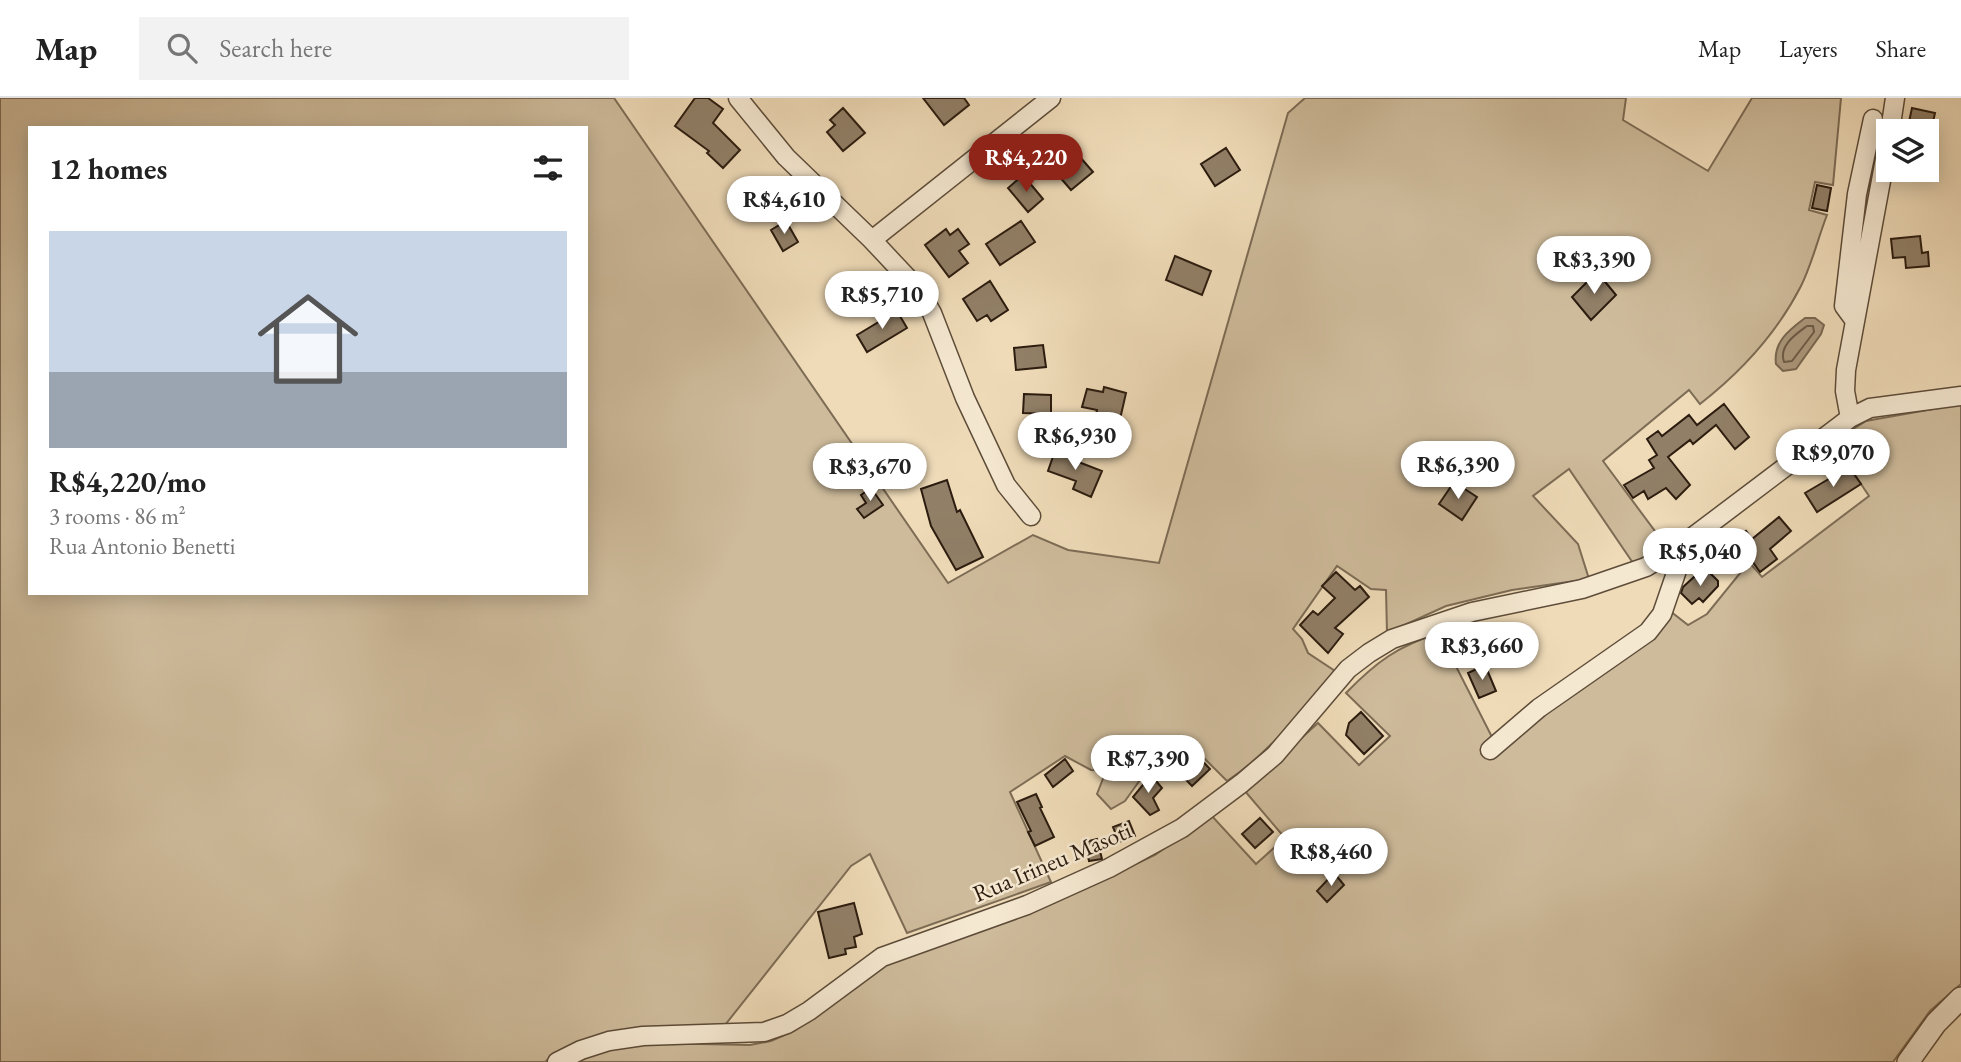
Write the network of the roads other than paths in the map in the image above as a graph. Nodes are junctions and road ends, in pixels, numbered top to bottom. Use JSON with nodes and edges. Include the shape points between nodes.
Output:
{"nodes":[{"id":1,"x":738,"y":98,"type":"edge"},
{"id":2,"x":1051,"y":98,"type":"edge"},
{"id":3,"x":1895,"y":98,"type":"edge"},
{"id":4,"x":1873,"y":119,"type":"dead end"},
{"id":5,"x":1892,"y":119,"type":"edge"},
{"id":6,"x":1881,"y":182,"type":"edge"},
{"id":7,"x":872,"y":240,"type":"junction"},
{"id":8,"x":1855,"y":321,"type":"junction"},
{"id":9,"x":1961,"y":396,"type":"edge"},
{"id":10,"x":1850,"y":418,"type":"junction"},
{"id":11,"x":1031,"y":516,"type":"dead end"},
{"id":12,"x":1687,"y":541,"type":"junction"},
{"id":13,"x":1490,"y":750,"type":"dead end"},
{"id":14,"x":1961,"y":998,"type":"edge"},
{"id":15,"x":558,"y":1062,"type":"edge"},
{"id":16,"x":1908,"y":1062,"type":"edge"}],
"edges":[{"from":1,"to":7,"type":"street","via":[[786,158]]},
{"from":2,"to":7,"type":"street"},
{"from":3,"to":5,"type":"street"},
{"from":4,"to":8,"type":"street","via":[[1857,194],[1844,306]]},
{"from":6,"to":8,"type":"street"},
{"from":7,"to":11,"type":"street","via":[[918,289],[932,313],[1006,485]]},
{"from":8,"to":10,"type":"street","via":[[1845,391]]},
{"from":9,"to":10,"type":"street","name":"Rua Irineu Masoti","via":[[1870,408]]},
{"from":10,"to":12,"type":"street","name":"Rua Irineu Masoti"},
{"from":12,"to":13,"type":"street","via":[[1662,614],[1648,632],[1539,708]]},
{"from":12,"to":15,"type":"street","name":"Rua Irineu Masoti","via":[[1616,580],[1472,612],[1392,639],[1348,669],[1275,755],[1182,828],[1038,900],[882,957],[787,1024],[752,1034],[609,1041]]},
{"from":14,"to":16,"type":"street"}]}
